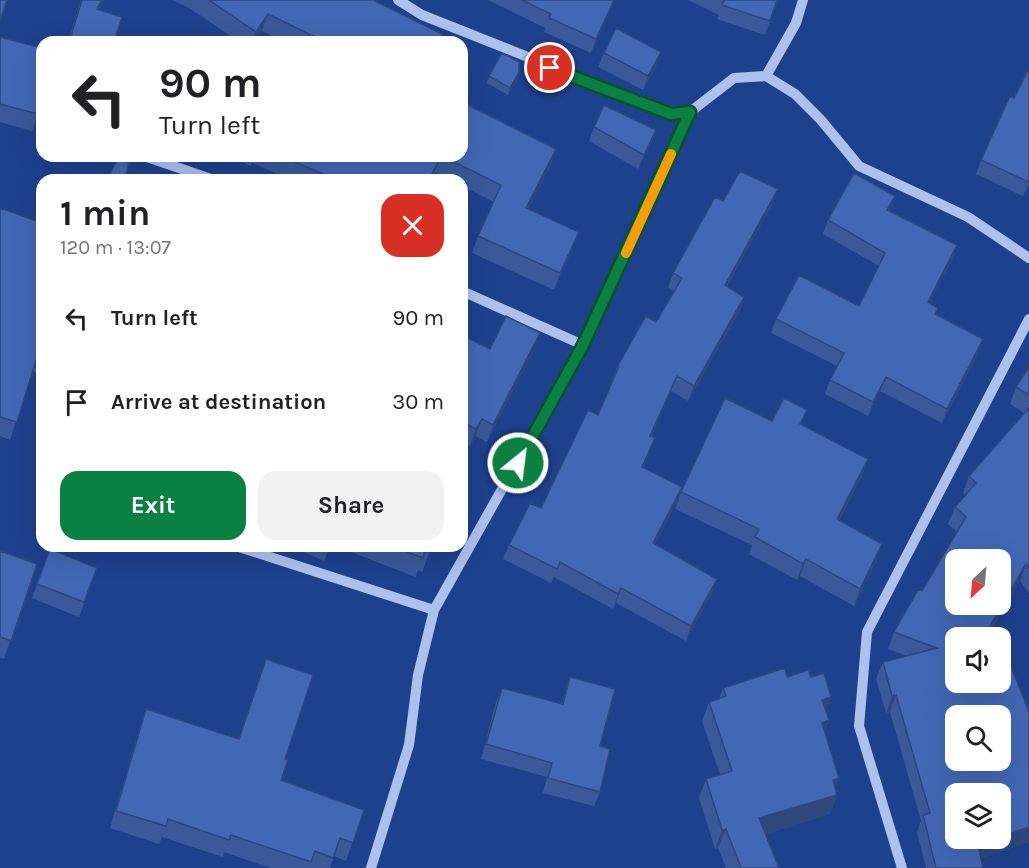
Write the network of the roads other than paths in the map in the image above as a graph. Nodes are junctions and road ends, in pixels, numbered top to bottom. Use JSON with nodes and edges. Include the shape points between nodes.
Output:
{"nodes":[{"id":1,"x":398,"y":0,"type":"edge"},
{"id":2,"x":803,"y":0,"type":"edge"},
{"id":3,"x":766,"y":76,"type":"junction"},
{"id":4,"x":690,"y":112,"type":"junction"},
{"id":5,"x":162,"y":162,"type":"edge"},
{"id":6,"x":196,"y":174,"type":"edge"},
{"id":7,"x":1029,"y":258,"type":"edge"},
{"id":8,"x":468,"y":294,"type":"edge"},
{"id":9,"x":1029,"y":319,"type":"edge"},
{"id":10,"x":583,"y":345,"type":"junction"},
{"id":11,"x":468,"y":550,"type":"edge"},
{"id":12,"x":255,"y":552,"type":"edge"},
{"id":13,"x":467,"y":552,"type":"edge"},
{"id":14,"x":434,"y":610,"type":"junction"},
{"id":15,"x":371,"y":868,"type":"edge"},
{"id":16,"x":902,"y":868,"type":"edge"}],
"edges":[{"from":1,"to":4,"type":"street","via":[[422,15],[660,110],[671,114]]},
{"from":2,"to":3,"type":"street","via":[[796,23]]},
{"from":3,"to":4,"type":"street","via":[[734,78]]},
{"from":3,"to":7,"type":"street","via":[[795,94],[859,166],[968,217]]},
{"from":4,"to":10,"type":"street"},
{"from":5,"to":6,"type":"street"},
{"from":8,"to":10,"type":"street"},
{"from":9,"to":16,"type":"street","via":[[867,632],[859,726]]},
{"from":10,"to":11,"type":"street"},
{"from":12,"to":14,"type":"street"},
{"from":13,"to":14,"type":"street"},
{"from":14,"to":15,"type":"street","via":[[418,675],[409,745]]}]}
